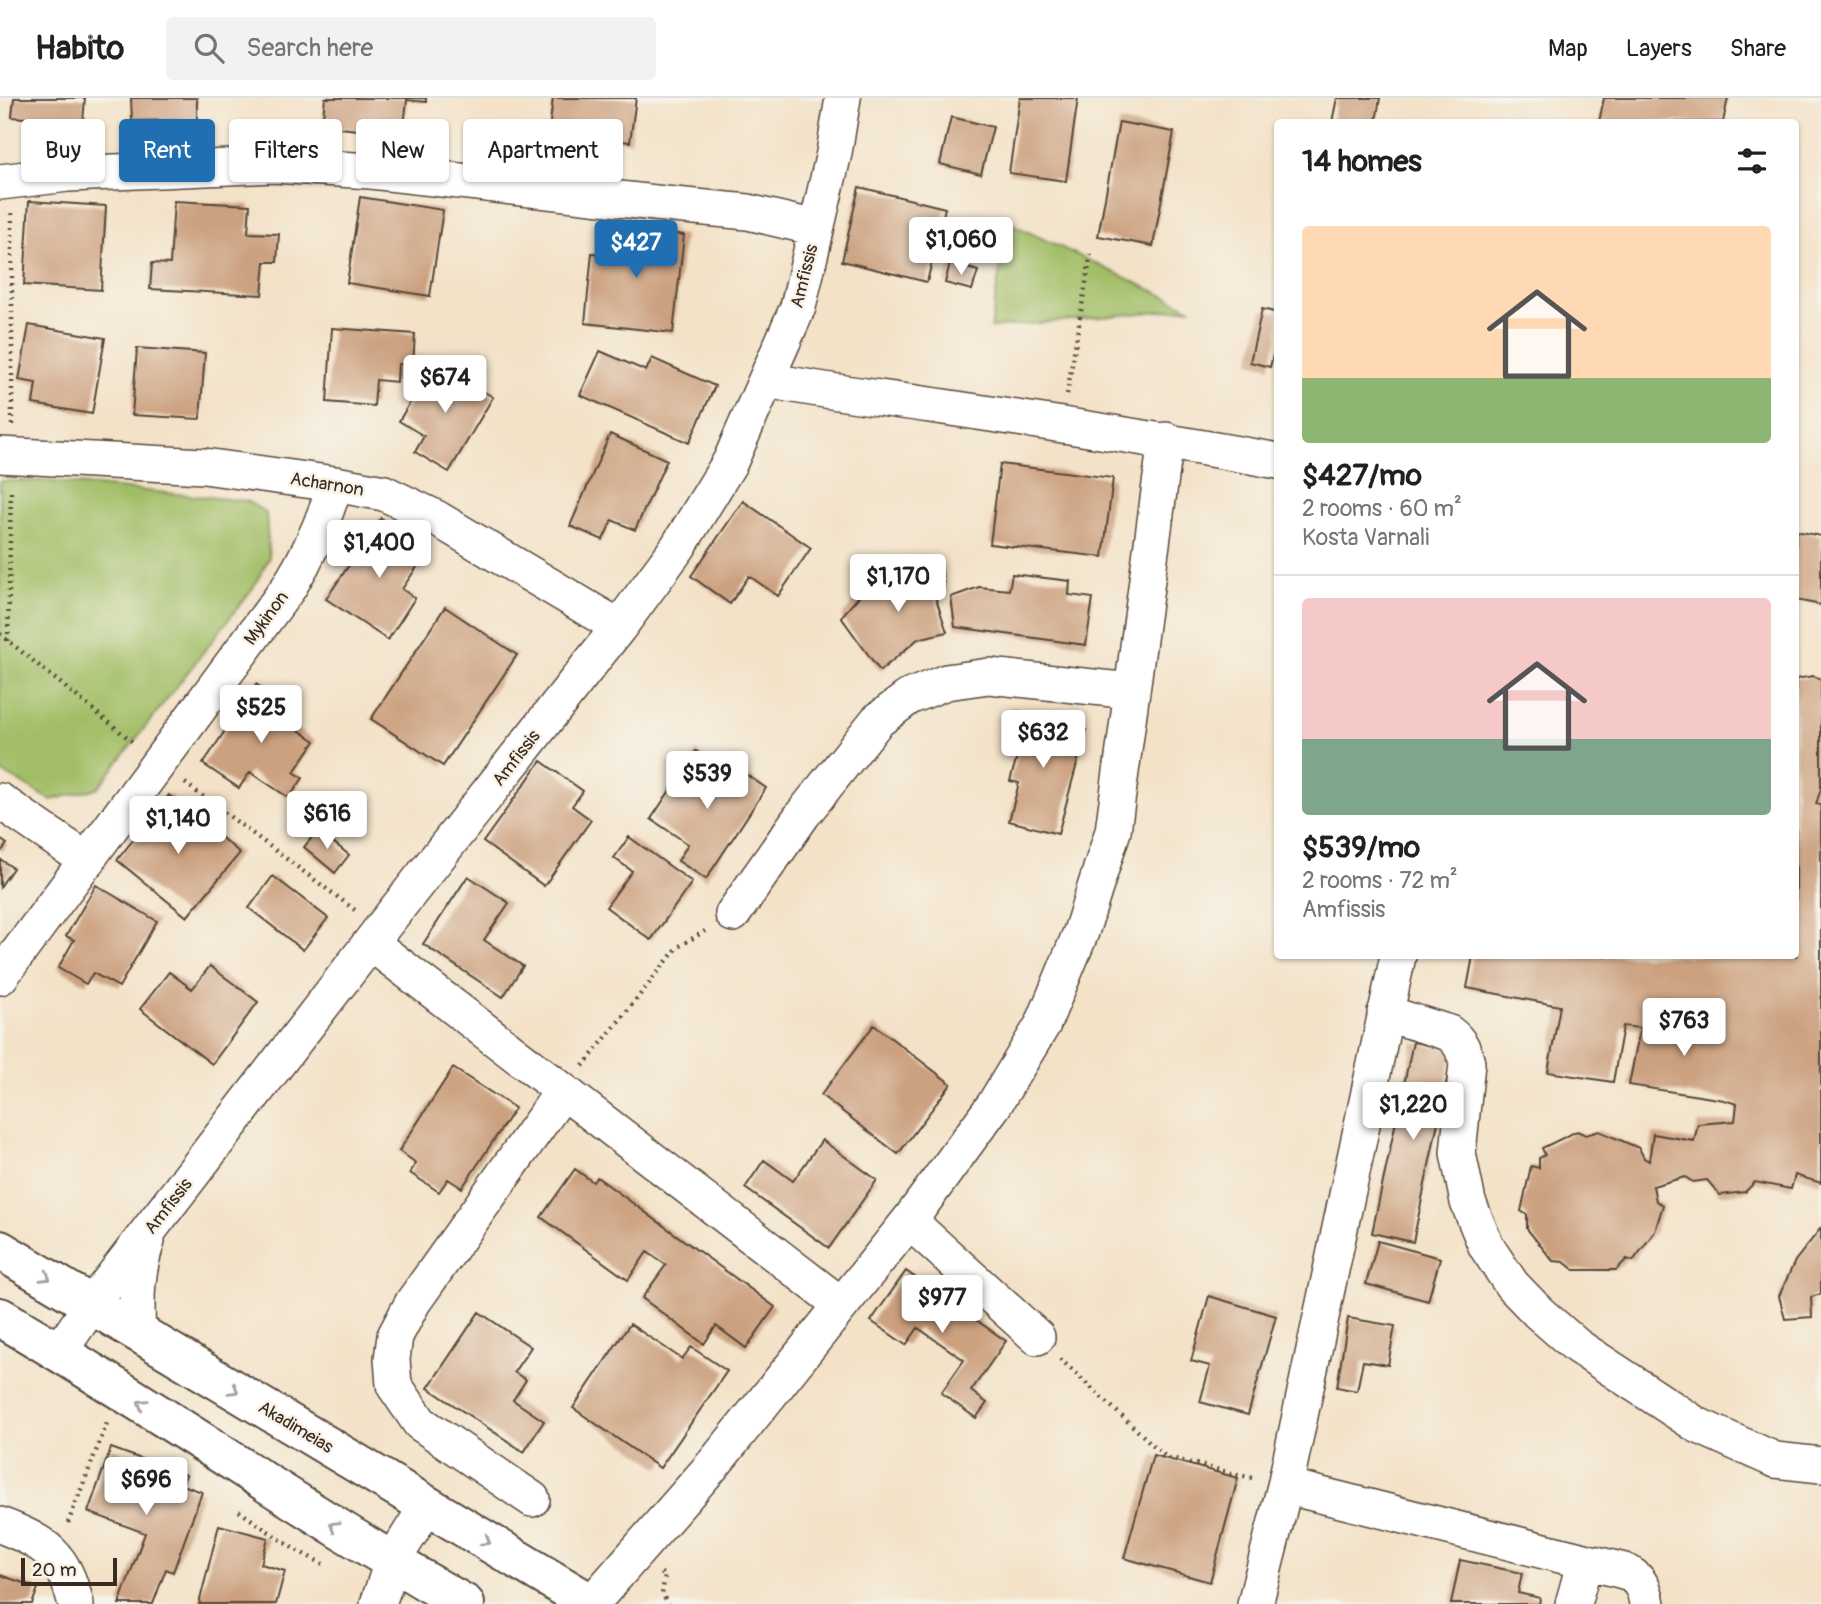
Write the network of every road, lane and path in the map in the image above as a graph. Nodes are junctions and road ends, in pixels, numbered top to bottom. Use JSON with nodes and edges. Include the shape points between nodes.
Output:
{"nodes":[{"id":1,"x":843,"y":98,"type":"edge"},
{"id":2,"x":6,"y":181,"type":"edge"},
{"id":3,"x":816,"y":228,"type":"junction"},
{"id":4,"x":1091,"y":253,"type":"dead end"},
{"id":5,"x":767,"y":380,"type":"junction"},
{"id":6,"x":1062,"y":425,"type":"junction"},
{"id":7,"x":1166,"y":440,"type":"junction"},
{"id":8,"x":6,"y":455,"type":"edge"},
{"id":9,"x":1274,"y":460,"type":"edge"},
{"id":10,"x":335,"y":484,"type":"junction"},
{"id":11,"x":619,"y":627,"type":"junction"},
{"id":12,"x":8,"y":641,"type":"dead end"},
{"id":13,"x":1131,"y":691,"type":"junction"},
{"id":14,"x":0,"y":801,"type":"edge"},
{"id":15,"x":89,"y":861,"type":"junction"},
{"id":16,"x":733,"y":914,"type":"joint"},
{"id":17,"x":372,"y":944,"type":"junction"},
{"id":18,"x":1397,"y":959,"type":"edge"},
{"id":19,"x":0,"y":977,"type":"edge"},
{"id":20,"x":1385,"y":1013,"type":"junction"},
{"id":21,"x":563,"y":1091,"type":"junction"},
{"id":22,"x":909,"y":1221,"type":"junction"},
{"id":23,"x":151,"y":1228,"type":"junction"},
{"id":24,"x":0,"y":1250,"type":"edge"},
{"id":25,"x":92,"y":1304,"type":"junction"},
{"id":26,"x":840,"y":1304,"type":"junction"},
{"id":27,"x":0,"y":1317,"type":"edge"},
{"id":28,"x":138,"y":1333,"type":"junction"},
{"id":29,"x":1037,"y":1337,"type":"joint"},
{"id":30,"x":59,"y":1352,"type":"junction"},
{"id":31,"x":120,"y":1390,"type":"junction"},
{"id":32,"x":1821,"y":1465,"type":"edge"},
{"id":33,"x":1285,"y":1486,"type":"junction"},
{"id":34,"x":532,"y":1499,"type":"dead end"},
{"id":35,"x":427,"y":1506,"type":"junction"},
{"id":36,"x":0,"y":1525,"type":"edge"},
{"id":37,"x":60,"y":1545,"type":"junction"},
{"id":38,"x":1585,"y":1561,"type":"junction"},
{"id":39,"x":392,"y":1562,"type":"junction"},
{"id":40,"x":76,"y":1604,"type":"edge"},
{"id":41,"x":379,"y":1604,"type":"edge"},
{"id":42,"x":466,"y":1604,"type":"edge"},
{"id":43,"x":592,"y":1604,"type":"edge"},
{"id":44,"x":1255,"y":1604,"type":"edge"},
{"id":45,"x":1573,"y":1604,"type":"edge"},
{"id":46,"x":1647,"y":1604,"type":"edge"}],
"edges":[{"from":1,"to":3,"type":"street","name":"Amfissis"},
{"from":2,"to":3,"type":"street","via":[[273,165],[372,171],[748,212]]},
{"from":2,"to":8,"type":"path"},
{"from":3,"to":5,"type":"street","name":"Amfissis","via":[[798,307]]},
{"from":4,"to":6,"type":"path"},
{"from":5,"to":6,"type":"street","via":[[829,393]]},
{"from":5,"to":11,"type":"street","name":"Amfissis","via":[[730,461],[678,547]]},
{"from":6,"to":7,"type":"street"},
{"from":7,"to":9,"type":"street"},
{"from":7,"to":13,"type":"street"},
{"from":8,"to":10,"type":"street","name":"Acharnon","via":[[205,466]]},
{"from":8,"to":12,"type":"path"},
{"from":10,"to":11,"type":"street","name":"Acharnon","via":[[384,493],[436,518]]},
{"from":10,"to":15,"type":"street","name":"Mykinon","via":[[310,552],[289,587]]},
{"from":11,"to":17,"type":"street","name":"Amfissis"},
{"from":13,"to":16,"type":"street","via":[[989,676],[946,682],[909,696],[877,721],[803,814]]},
{"from":13,"to":22,"type":"street","via":[[1113,831],[1081,932],[1043,1024],[994,1105]]},
{"from":14,"to":15,"type":"street"},
{"from":15,"to":19,"type":"street","name":"Mykinon"},
{"from":16,"to":21,"type":"path","via":[[678,947]]},
{"from":17,"to":21,"type":"street"},
{"from":17,"to":23,"type":"street","name":"Amfissis"},
{"from":18,"to":20,"type":"street"},
{"from":20,"to":32,"type":"street","via":[[1449,1032],[1464,1050],[1467,1063],[1458,1153],[1468,1202],[1486,1246],[1512,1285],[1539,1313],[1577,1346],[1697,1425],[1775,1460]]},
{"from":20,"to":33,"type":"street"},
{"from":21,"to":26,"type":"street"},
{"from":21,"to":34,"type":"street","via":[[413,1303],[395,1336],[392,1359],[394,1385],[420,1423]]},
{"from":22,"to":26,"type":"street"},
{"from":22,"to":29,"type":"street"},
{"from":23,"to":25,"type":"street","name":"Amfissis"},
{"from":23,"to":28,"type":"street","via":[[135,1293]]},
{"from":24,"to":25,"type":"main road","name":"Akadimeias","one_way":true},
{"from":25,"to":28,"type":"main road","name":"Akadimeias"},
{"from":25,"to":30,"type":"street","name":"Amfissis"},
{"from":26,"to":43,"type":"street","via":[[717,1460]]},
{"from":27,"to":30,"type":"main road"},
{"from":28,"to":35,"type":"main road","name":"Akadimeias","one_way":true},
{"from":29,"to":33,"type":"path","via":[[1166,1457]]},
{"from":30,"to":31,"type":"main road"},
{"from":31,"to":37,"type":"path"},
{"from":39,"to":31,"type":"main road","one_way":true},
{"from":33,"to":38,"type":"street"},
{"from":33,"to":44,"type":"street"},
{"from":35,"to":39,"type":"street"},
{"from":35,"to":43,"type":"main road","name":"Akadimeias","one_way":true},
{"from":36,"to":37,"type":"street"},
{"from":37,"to":40,"type":"street"},
{"from":38,"to":45,"type":"street"},
{"from":38,"to":46,"type":"street","via":[[1633,1575],[1646,1593]]},
{"from":39,"to":41,"type":"street"},
{"from":39,"to":42,"type":"main road"}]}
